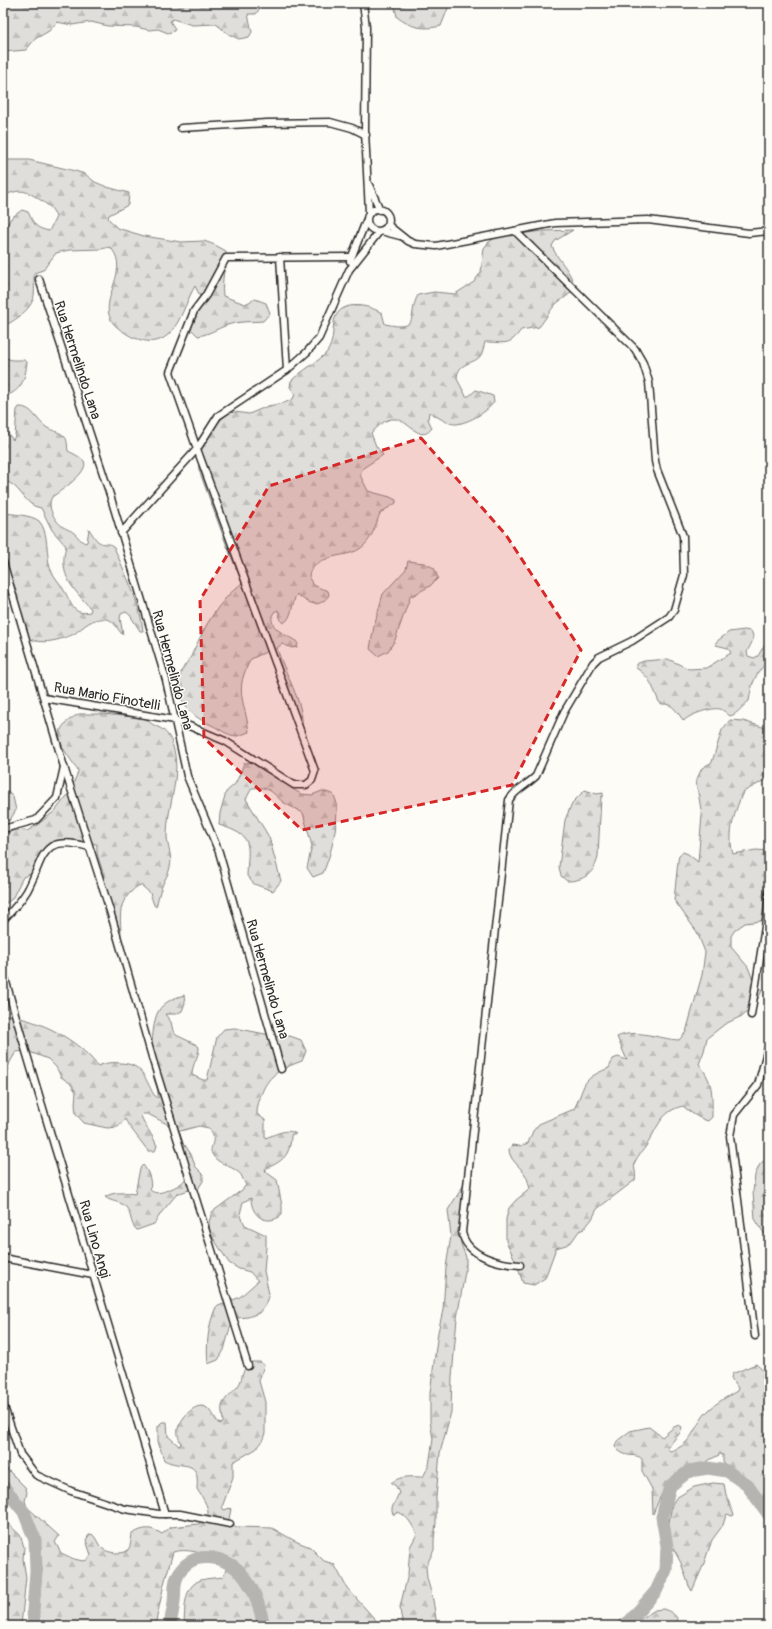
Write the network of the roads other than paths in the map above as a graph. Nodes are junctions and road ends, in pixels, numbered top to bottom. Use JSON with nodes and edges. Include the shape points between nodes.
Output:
{"nodes":[{"id":1,"x":363,"y":3,"type":"edge"},
{"id":2,"x":181,"y":128,"type":"dead end"},
{"id":3,"x":366,"y":135,"type":"junction"},
{"id":4,"x":368,"y":182,"type":"junction"},
{"id":5,"x":380,"y":210,"type":"junction"},
{"id":6,"x":369,"y":213,"type":"junction"},
{"id":7,"x":366,"y":221,"type":"junction"},
{"id":8,"x":388,"y":225,"type":"junction"},
{"id":9,"x":515,"y":231,"type":"junction"},
{"id":10,"x":769,"y":231,"type":"edge"},
{"id":11,"x":380,"y":232,"type":"junction"},
{"id":12,"x":402,"y":237,"type":"junction"},
{"id":13,"x":280,"y":257,"type":"junction"},
{"id":14,"x":351,"y":257,"type":"junction"},
{"id":15,"x":349,"y":270,"type":"junction"},
{"id":16,"x":39,"y":278,"type":"dead end"},
{"id":17,"x":287,"y":370,"type":"junction"},
{"id":18,"x":196,"y":449,"type":"junction"},
{"id":19,"x":122,"y":532,"type":"junction"},
{"id":20,"x":3,"y":562,"type":"edge"},
{"id":21,"x":44,"y":698,"type":"junction"},
{"id":22,"x":174,"y":720,"type":"junction"},
{"id":23,"x":64,"y":767,"type":"junction"},
{"id":24,"x":3,"y":829,"type":"edge"},
{"id":25,"x":89,"y":847,"type":"junction"},
{"id":26,"x":769,"y":890,"type":"edge"},
{"id":27,"x":3,"y":920,"type":"edge"},
{"id":28,"x":3,"y":971,"type":"edge"},
{"id":29,"x":751,"y":1015,"type":"dead end"},
{"id":30,"x":769,"y":1044,"type":"edge"},
{"id":31,"x":281,"y":1069,"type":"dead end"},
{"id":32,"x":3,"y":1258,"type":"edge"},
{"id":33,"x":520,"y":1265,"type":"dead end"},
{"id":34,"x":93,"y":1275,"type":"junction"},
{"id":35,"x":755,"y":1336,"type":"dead end"},
{"id":36,"x":248,"y":1366,"type":"dead end"},
{"id":37,"x":3,"y":1404,"type":"edge"},
{"id":38,"x":165,"y":1514,"type":"junction"},
{"id":39,"x":230,"y":1524,"type":"dead end"}],
"edges":[{"from":1,"to":3,"type":"street","via":[[366,27]]},
{"from":2,"to":3,"type":"street","via":[[330,122]]},
{"from":3,"to":4,"type":"street"},
{"from":4,"to":5,"type":"street"},
{"from":4,"to":6,"type":"street"},
{"from":5,"to":6,"type":"street"},
{"from":5,"to":8,"type":"street","via":[[388,216]]},
{"from":6,"to":7,"type":"street"},
{"from":7,"to":11,"type":"street","via":[[370,228]]},
{"from":7,"to":14,"type":"street"},
{"from":8,"to":11,"type":"street"},
{"from":8,"to":12,"type":"street"},
{"from":9,"to":10,"type":"street","via":[[554,223],[648,220],[749,233]]},
{"from":9,"to":12,"type":"street","via":[[436,246],[415,244]]},
{"from":9,"to":33,"type":"street","via":[[635,349],[642,362],[649,382],[655,461],[683,536],[684,574],[674,610],[669,617],[632,641],[599,657],[593,663],[564,712],[536,776],[514,792],[509,800],[462,1232],[463,1240],[470,1249],[497,1263]]},
{"from":11,"to":12,"type":"street"},
{"from":11,"to":15,"type":"street"},
{"from":13,"to":14,"type":"street"},
{"from":13,"to":17,"type":"street"},
{"from":13,"to":18,"type":"street","via":[[226,258],[206,295],[194,311],[170,372]]},
{"from":14,"to":15,"type":"street"},
{"from":15,"to":17,"type":"street","via":[[319,338],[308,352]]},
{"from":16,"to":19,"type":"street","name":"Rua Hermelindo Lana"},
{"from":17,"to":18,"type":"street","via":[[218,416]]},
{"from":18,"to":19,"type":"street"},
{"from":18,"to":22,"type":"street","name":"Rua Mario Finotelli","via":[[315,770],[314,777],[306,785],[294,785],[226,741]]},
{"from":19,"to":22,"type":"street","name":"Rua Hermelindo Lana","via":[[166,680]]},
{"from":20,"to":21,"type":"street"},
{"from":21,"to":22,"type":"street","name":"Rua Mario Finotelli"},
{"from":21,"to":23,"type":"street"},
{"from":22,"to":31,"type":"street","name":"Rua Hermelindo Lana","via":[[187,776],[219,852]]},
{"from":23,"to":24,"type":"street","via":[[57,798],[36,820]]},
{"from":23,"to":25,"type":"street"},
{"from":25,"to":27,"type":"street","via":[[72,843],[55,844],[41,857],[26,891]]},
{"from":25,"to":36,"type":"street"},
{"from":26,"to":29,"type":"street"},
{"from":28,"to":34,"type":"street","name":"Rua Lino Angi","via":[[24,1050]]},
{"from":30,"to":35,"type":"street","via":[[758,1085],[734,1115],[730,1136]]},
{"from":32,"to":34,"type":"street"},
{"from":34,"to":38,"type":"street","name":"Rua Lino Angi"},
{"from":37,"to":38,"type":"street","via":[[20,1454],[36,1475],[71,1491],[126,1509]]},
{"from":38,"to":39,"type":"street","via":[[180,1514]]}]}
